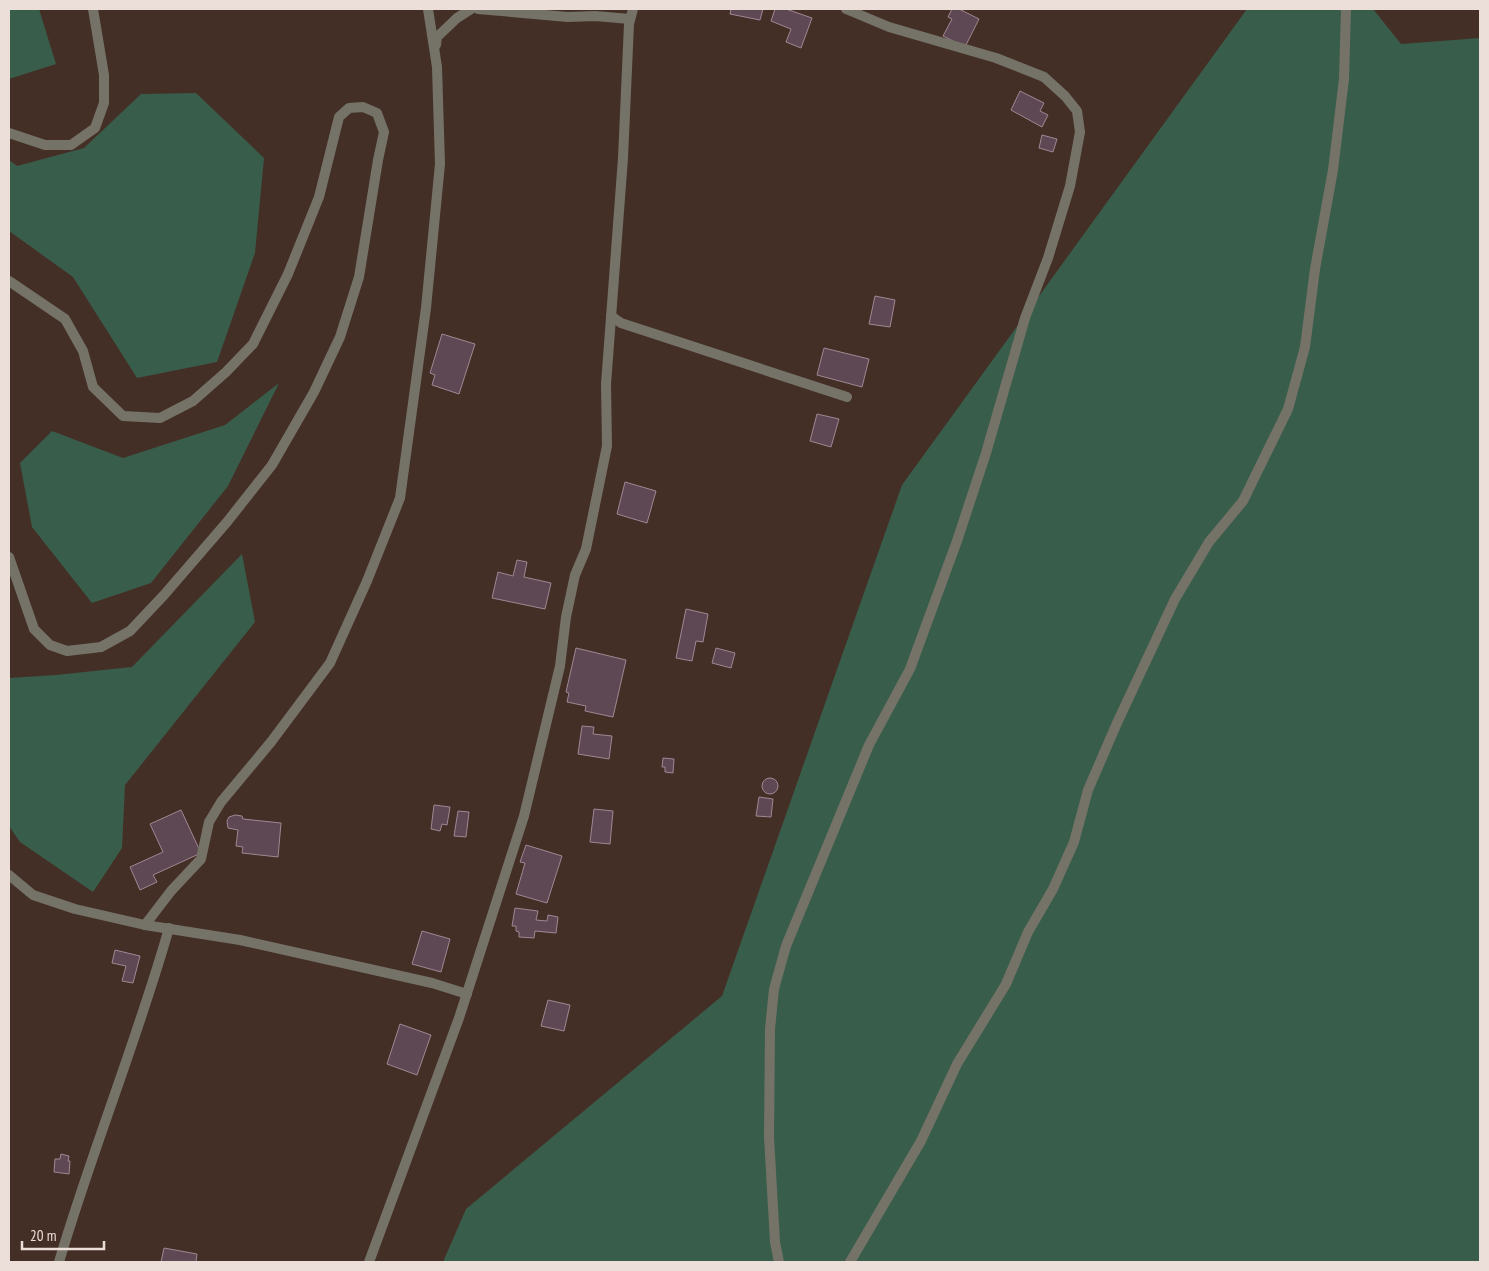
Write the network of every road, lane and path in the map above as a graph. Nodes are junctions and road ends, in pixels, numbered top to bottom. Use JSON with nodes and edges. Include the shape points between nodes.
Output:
{"nodes":[{"id":1,"x":93,"y":9,"type":"edge"},
{"id":2,"x":428,"y":9,"type":"edge"},
{"id":3,"x":471,"y":9,"type":"edge"},
{"id":4,"x":478,"y":9,"type":"edge"},
{"id":5,"x":846,"y":9,"type":"edge"},
{"id":6,"x":1346,"y":9,"type":"edge"},
{"id":7,"x":632,"y":14,"type":"edge"},
{"id":8,"x":435,"y":51,"type":"junction"},
{"id":9,"x":9,"y":133,"type":"edge"},
{"id":10,"x":9,"y":281,"type":"edge"},
{"id":11,"x":612,"y":316,"type":"junction"},
{"id":12,"x":846,"y":397,"type":"dead end"},
{"id":13,"x":9,"y":557,"type":"edge"},
{"id":14,"x":9,"y":876,"type":"edge"},
{"id":15,"x":145,"y":925,"type":"junction"},
{"id":16,"x":169,"y":928,"type":"junction"},
{"id":17,"x":467,"y":994,"type":"junction"},
{"id":18,"x":59,"y":1262,"type":"edge"},
{"id":19,"x":369,"y":1262,"type":"edge"},
{"id":20,"x":779,"y":1262,"type":"edge"},
{"id":21,"x":850,"y":1262,"type":"edge"}],
"edges":[{"from":1,"to":9,"type":"street","via":[[104,75],[104,103],[95,128],[71,144],[45,146]]},
{"from":2,"to":8,"type":"street"},
{"from":3,"to":8,"type":"street","via":[[437,37]]},
{"from":4,"to":7,"type":"street","via":[[568,17]]},
{"from":5,"to":20,"type":"street","via":[[889,27],[996,58],[1044,77],[1077,111],[1080,132],[1070,186],[1051,249],[956,541],[910,669],[861,762],[786,946],[774,989],[770,1029],[770,1136],[775,1242]]},
{"from":6,"to":21,"type":"street","via":[[1344,79],[1333,170],[1305,347],[1288,409],[1243,501],[1209,542],[1174,599],[1088,790],[1074,842],[1053,889],[1028,932],[1006,984],[957,1064],[921,1141]]},
{"from":7,"to":11,"type":"street"},
{"from":8,"to":15,"type":"street","via":[[440,164],[426,308],[400,498],[330,663],[221,802],[209,822],[200,859]]},
{"from":10,"to":13,"type":"street","via":[[65,319],[83,351],[93,387],[123,416],[160,418],[193,401],[253,344],[288,274],[313,212],[339,117],[349,108],[363,107],[377,113],[384,132],[359,277],[340,337],[314,392],[272,465],[227,522],[130,632],[101,647],[67,651],[50,645],[34,628]]},
{"from":11,"to":12,"type":"street","via":[[667,338]]},
{"from":11,"to":17,"type":"street","via":[[606,384],[607,446],[588,540],[575,575],[560,666],[524,816]]},
{"from":14,"to":15,"type":"street","via":[[33,896]]},
{"from":15,"to":16,"type":"street"},
{"from":16,"to":17,"type":"street","via":[[240,940],[432,983]]},
{"from":16,"to":18,"type":"street"},
{"from":17,"to":19,"type":"street"}]}
